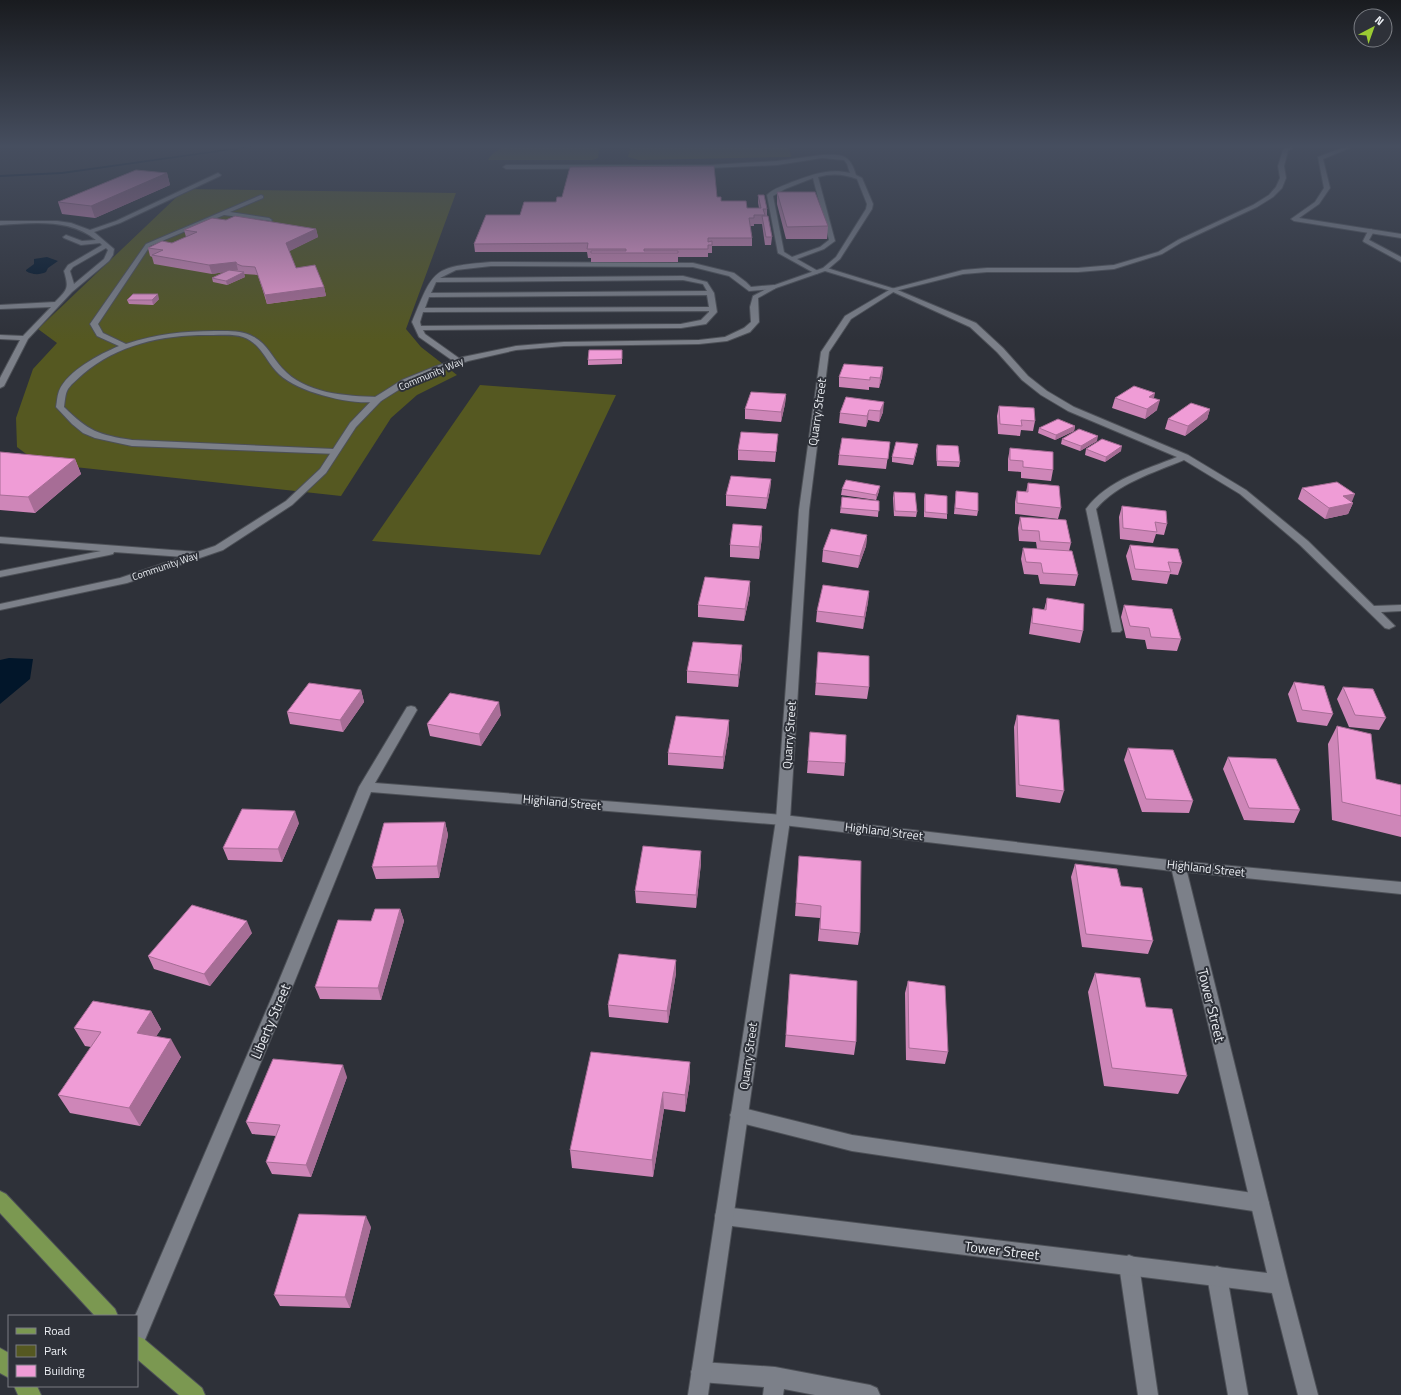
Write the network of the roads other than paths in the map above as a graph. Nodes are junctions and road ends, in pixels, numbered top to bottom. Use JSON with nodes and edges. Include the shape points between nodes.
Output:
{"nodes":[{"id":1,"x":143,"y":210,"type":"edge"},
{"id":2,"x":231,"y":210,"type":"edge"},
{"id":3,"x":773,"y":210,"type":"edge"},
{"id":4,"x":824,"y":210,"type":"edge"},
{"id":5,"x":868,"y":210,"type":"edge"},
{"id":6,"x":1246,"y":210,"type":"edge"},
{"id":7,"x":1307,"y":210,"type":"edge"},
{"id":8,"x":224,"y":213,"type":"junction"},
{"id":9,"x":269,"y":220,"type":"edge"},
{"id":10,"x":0,"y":223,"type":"edge"},
{"id":11,"x":1371,"y":231,"type":"junction"},
{"id":12,"x":90,"y":232,"type":"junction"},
{"id":13,"x":1401,"y":236,"type":"edge"},
{"id":14,"x":66,"y":237,"type":"dead end"},
{"id":15,"x":103,"y":244,"type":"junction"},
{"id":16,"x":792,"y":259,"type":"junction"},
{"id":17,"x":1401,"y":260,"type":"edge"},
{"id":18,"x":89,"y":264,"type":"dead end"},
{"id":19,"x":825,"y":269,"type":"junction"},
{"id":20,"x":816,"y":272,"type":"junction"},
{"id":21,"x":80,"y":275,"type":"dead end"},
{"id":22,"x":434,"y":280,"type":"junction"},
{"id":23,"x":80,"y":284,"type":"junction"},
{"id":24,"x":774,"y":287,"type":"junction"},
{"id":25,"x":893,"y":290,"type":"junction"},
{"id":26,"x":70,"y":291,"type":"junction"},
{"id":27,"x":711,"y":293,"type":"junction"},
{"id":28,"x":427,"y":295,"type":"junction"},
{"id":29,"x":59,"y":304,"type":"junction"},
{"id":30,"x":0,"y":307,"type":"edge"},
{"id":31,"x":712,"y":309,"type":"junction"},
{"id":32,"x":421,"y":310,"type":"junction"},
{"id":33,"x":418,"y":328,"type":"junction"},
{"id":34,"x":0,"y":337,"type":"edge"},
{"id":35,"x":25,"y":338,"type":"junction"},
{"id":36,"x":127,"y":347,"type":"junction"},
{"id":37,"x":459,"y":361,"type":"junction"},
{"id":38,"x":0,"y":383,"type":"edge"},
{"id":39,"x":378,"y":399,"type":"junction"},
{"id":40,"x":334,"y":452,"type":"junction"},
{"id":41,"x":1185,"y":457,"type":"junction"},
{"id":42,"x":0,"y":540,"type":"edge"},
{"id":43,"x":124,"y":549,"type":"junction"},
{"id":44,"x":198,"y":555,"type":"junction"},
{"id":45,"x":0,"y":574,"type":"edge"},
{"id":46,"x":0,"y":607,"type":"edge"},
{"id":47,"x":1401,"y":608,"type":"edge"},
{"id":48,"x":1371,"y":609,"type":"junction"},
{"id":49,"x":1389,"y":626,"type":"dead end"},
{"id":50,"x":1116,"y":630,"type":"dead end"},
{"id":51,"x":411,"y":710,"type":"dead end"},
{"id":52,"x":366,"y":786,"type":"junction"},
{"id":53,"x":783,"y":820,"type":"junction"},
{"id":54,"x":1178,"y":866,"type":"junction"},
{"id":55,"x":1401,"y":888,"type":"edge"},
{"id":56,"x":739,"y":1115,"type":"junction"},
{"id":57,"x":0,"y":1200,"type":"edge"},
{"id":58,"x":1260,"y":1203,"type":"junction"},
{"id":59,"x":724,"y":1216,"type":"junction"},
{"id":60,"x":1129,"y":1265,"type":"junction"},
{"id":61,"x":1217,"y":1276,"type":"junction"},
{"id":62,"x":1280,"y":1284,"type":"junction"},
{"id":63,"x":107,"y":1315,"type":"edge"},
{"id":64,"x":138,"y":1333,"type":"edge"},
{"id":65,"x":138,"y":1347,"type":"edge"},
{"id":66,"x":0,"y":1358,"type":"edge"},
{"id":67,"x":8,"y":1367,"type":"edge"},
{"id":68,"x":701,"y":1372,"type":"junction"},
{"id":69,"x":774,"y":1386,"type":"edge"},
{"id":70,"x":25,"y":1387,"type":"edge"},
{"id":71,"x":31,"y":1395,"type":"edge"},
{"id":72,"x":195,"y":1395,"type":"edge"},
{"id":73,"x":698,"y":1395,"type":"edge"},
{"id":74,"x":870,"y":1395,"type":"edge"},
{"id":75,"x":1148,"y":1395,"type":"edge"},
{"id":76,"x":1238,"y":1395,"type":"edge"},
{"id":77,"x":1308,"y":1395,"type":"edge"}],
"edges":[{"from":1,"to":12,"type":"street"},
{"from":2,"to":8,"type":"street"},
{"from":3,"to":16,"type":"street","via":[[781,253]]},
{"from":4,"to":16,"type":"street","via":[[832,241],[822,248]]},
{"from":5,"to":19,"type":"street","via":[[838,258]]},
{"from":6,"to":25,"type":"street","name":"Quarry Street","via":[[1180,241],[1160,254],[1114,267],[963,272]]},
{"from":7,"to":11,"type":"street","via":[[1294,219]]},
{"from":8,"to":9,"type":"street"},
{"from":8,"to":36,"type":"street","via":[[148,245],[94,324],[100,334]]},
{"from":10,"to":12,"type":"street","via":[[58,223]]},
{"from":11,"to":13,"type":"street"},
{"from":11,"to":17,"type":"street","via":[[1366,241]]},
{"from":12,"to":15,"type":"street"},
{"from":14,"to":15,"type":"street","via":[[81,243]]},
{"from":15,"to":18,"type":"street","via":[[107,250]]},
{"from":15,"to":23,"type":"street","via":[[111,249],[110,255]]},
{"from":15,"to":26,"type":"street","via":[[86,259],[70,266],[66,271],[71,284]]},
{"from":16,"to":20,"type":"street"},
{"from":19,"to":20,"type":"street","name":"Community Way"},
{"from":19,"to":25,"type":"street"},
{"from":20,"to":24,"type":"street","name":"Community Way"},
{"from":21,"to":23,"type":"street"},
{"from":22,"to":24,"type":"street","via":[[447,270],[460,266],[694,265],[723,271],[744,282],[749,289]]},
{"from":22,"to":27,"type":"street","via":[[683,278],[705,283]]},
{"from":22,"to":28,"type":"street"},
{"from":23,"to":26,"type":"street"},
{"from":24,"to":37,"type":"street","name":"Community Way","via":[[755,297],[755,322],[747,330],[727,339],[699,342],[564,344],[516,348]]},
{"from":25,"to":41,"type":"street","via":[[973,325],[1025,378],[1071,409]]},
{"from":25,"to":53,"type":"street","name":"Quarry Street","via":[[848,318],[825,352],[804,510]]},
{"from":26,"to":29,"type":"street"},
{"from":27,"to":28,"type":"street"},
{"from":27,"to":31,"type":"street"},
{"from":28,"to":32,"type":"street"},
{"from":29,"to":30,"type":"street"},
{"from":29,"to":35,"type":"street"},
{"from":31,"to":32,"type":"street"},
{"from":31,"to":33,"type":"street","via":[[713,312],[702,322],[681,326]]},
{"from":32,"to":33,"type":"street","via":[[416,322]]},
{"from":33,"to":37,"type":"street","via":[[422,335]]},
{"from":34,"to":35,"type":"street"},
{"from":35,"to":38,"type":"street"},
{"from":36,"to":39,"type":"street","via":[[153,338],[186,333],[239,334],[252,338],[265,348],[279,370],[293,382],[328,394],[354,399]]},
{"from":36,"to":40,"type":"street","via":[[81,371],[64,388],[60,407],[80,427],[101,438],[132,443]]},
{"from":37,"to":39,"type":"street","name":"Community Way","via":[[405,382]]},
{"from":39,"to":40,"type":"street","name":"Community Way","via":[[353,425]]},
{"from":40,"to":44,"type":"street","name":"Community Way","via":[[323,471],[289,503],[219,548]]},
{"from":41,"to":48,"type":"street","via":[[1243,492],[1304,543]]},
{"from":41,"to":50,"type":"street","via":[[1110,490],[1096,501],[1091,509]]},
{"from":42,"to":43,"type":"street"},
{"from":43,"to":44,"type":"street"},
{"from":43,"to":45,"type":"street"},
{"from":44,"to":46,"type":"street","name":"Community Way","via":[[123,581]]},
{"from":47,"to":48,"type":"street"},
{"from":48,"to":49,"type":"street"},
{"from":51,"to":52,"type":"street","name":"Liberty Street"},
{"from":52,"to":53,"type":"street","name":"Highland Street"},
{"from":52,"to":64,"type":"street","name":"Liberty Street","via":[[286,983]]},
{"from":53,"to":54,"type":"street","name":"Highland Street"},
{"from":53,"to":56,"type":"street","name":"Quarry Street"},
{"from":54,"to":55,"type":"street","name":"Highland Street"},
{"from":54,"to":58,"type":"street","name":"Tower Street"},
{"from":56,"to":58,"type":"street","via":[[852,1143]]},
{"from":56,"to":59,"type":"street","name":"Quarry Street"},
{"from":57,"to":63,"type":"main road"},
{"from":58,"to":62,"type":"street","name":"Tower Street"},
{"from":59,"to":60,"type":"street","name":"Tower Street"},
{"from":59,"to":68,"type":"street","name":"Quarry Street"},
{"from":60,"to":61,"type":"street","name":"Tower Street"},
{"from":60,"to":75,"type":"street"},
{"from":61,"to":62,"type":"street","name":"Tower Street"},
{"from":61,"to":76,"type":"street"},
{"from":62,"to":77,"type":"street","name":"Tower Street"},
{"from":65,"to":72,"type":"main road"},
{"from":66,"to":67,"type":"main road"},
{"from":68,"to":69,"type":"street"},
{"from":68,"to":73,"type":"street","name":"Quarry Street"},
{"from":69,"to":74,"type":"street"},
{"from":70,"to":71,"type":"main road"}]}
